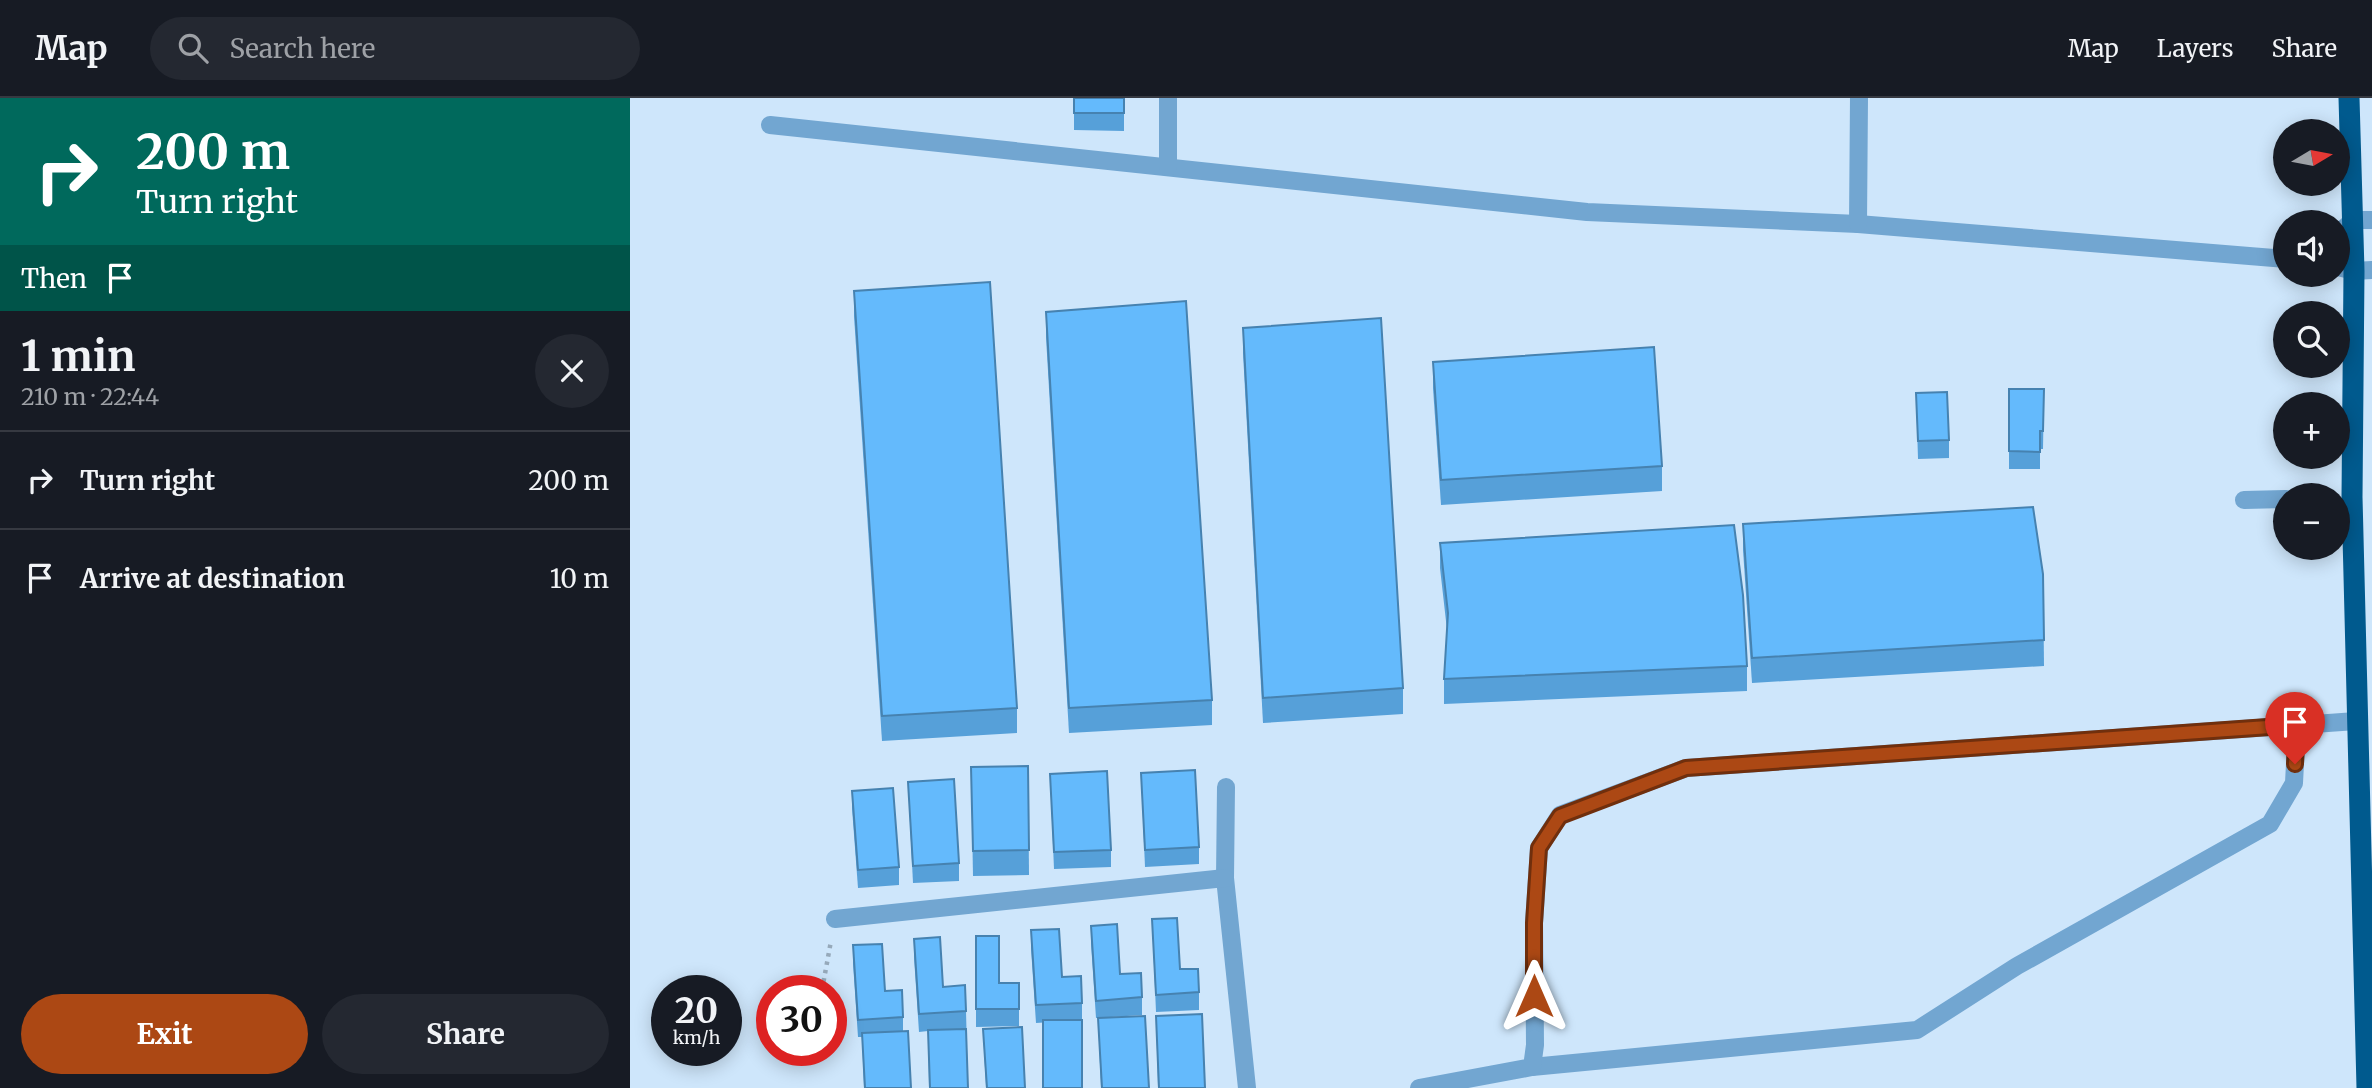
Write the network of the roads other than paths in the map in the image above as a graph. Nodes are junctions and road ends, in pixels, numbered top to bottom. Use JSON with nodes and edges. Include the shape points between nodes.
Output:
{"nodes":[{"id":1,"x":1168,"y":98,"type":"edge"},
{"id":2,"x":1859,"y":98,"type":"edge"},
{"id":3,"x":2349,"y":98,"type":"edge"},
{"id":4,"x":771,"y":125,"type":"dead end"},
{"id":5,"x":1168,"y":167,"type":"junction"},
{"id":6,"x":1858,"y":225,"type":"junction"},
{"id":7,"x":2354,"y":225,"type":"edge"},
{"id":8,"x":2273,"y":258,"type":"edge"},
{"id":9,"x":2355,"y":270,"type":"edge"},
{"id":10,"x":2346,"y":483,"type":"edge"},
{"id":11,"x":2273,"y":499,"type":"edge"},
{"id":12,"x":2244,"y":500,"type":"dead end"},
{"id":13,"x":2348,"y":560,"type":"edge"},
{"id":14,"x":2356,"y":721,"type":"junction"},
{"id":15,"x":2297,"y":725,"type":"junction"},
{"id":16,"x":1226,"y":787,"type":"dead end"},
{"id":17,"x":1225,"y":878,"type":"junction"},
{"id":18,"x":835,"y":919,"type":"road end"},
{"id":19,"x":1532,"y":1067,"type":"junction"},
{"id":20,"x":1247,"y":1088,"type":"edge"},
{"id":21,"x":1419,"y":1088,"type":"edge"},
{"id":22,"x":2367,"y":1088,"type":"edge"}],
"edges":[{"from":1,"to":5,"type":"street"},
{"from":2,"to":6,"type":"street"},
{"from":3,"to":7,"type":"highway"},
{"from":4,"to":5,"type":"street"},
{"from":5,"to":6,"type":"street","via":[[1587,212]]},
{"from":6,"to":8,"type":"street"},
{"from":7,"to":9,"type":"highway"},
{"from":9,"to":10,"type":"highway"},
{"from":11,"to":12,"type":"street"},
{"from":13,"to":14,"type":"highway"},
{"from":14,"to":15,"type":"street"},
{"from":14,"to":22,"type":"highway"},
{"from":15,"to":19,"type":"street","via":[[2294,783],[2270,824],[2017,966],[1917,1030]]},
{"from":15,"to":19,"type":"street","via":[[1686,768],[1560,816],[1539,848]]},
{"from":16,"to":17,"type":"street"},
{"from":17,"to":18,"type":"street"},
{"from":17,"to":20,"type":"street"},
{"from":19,"to":21,"type":"street"}]}
